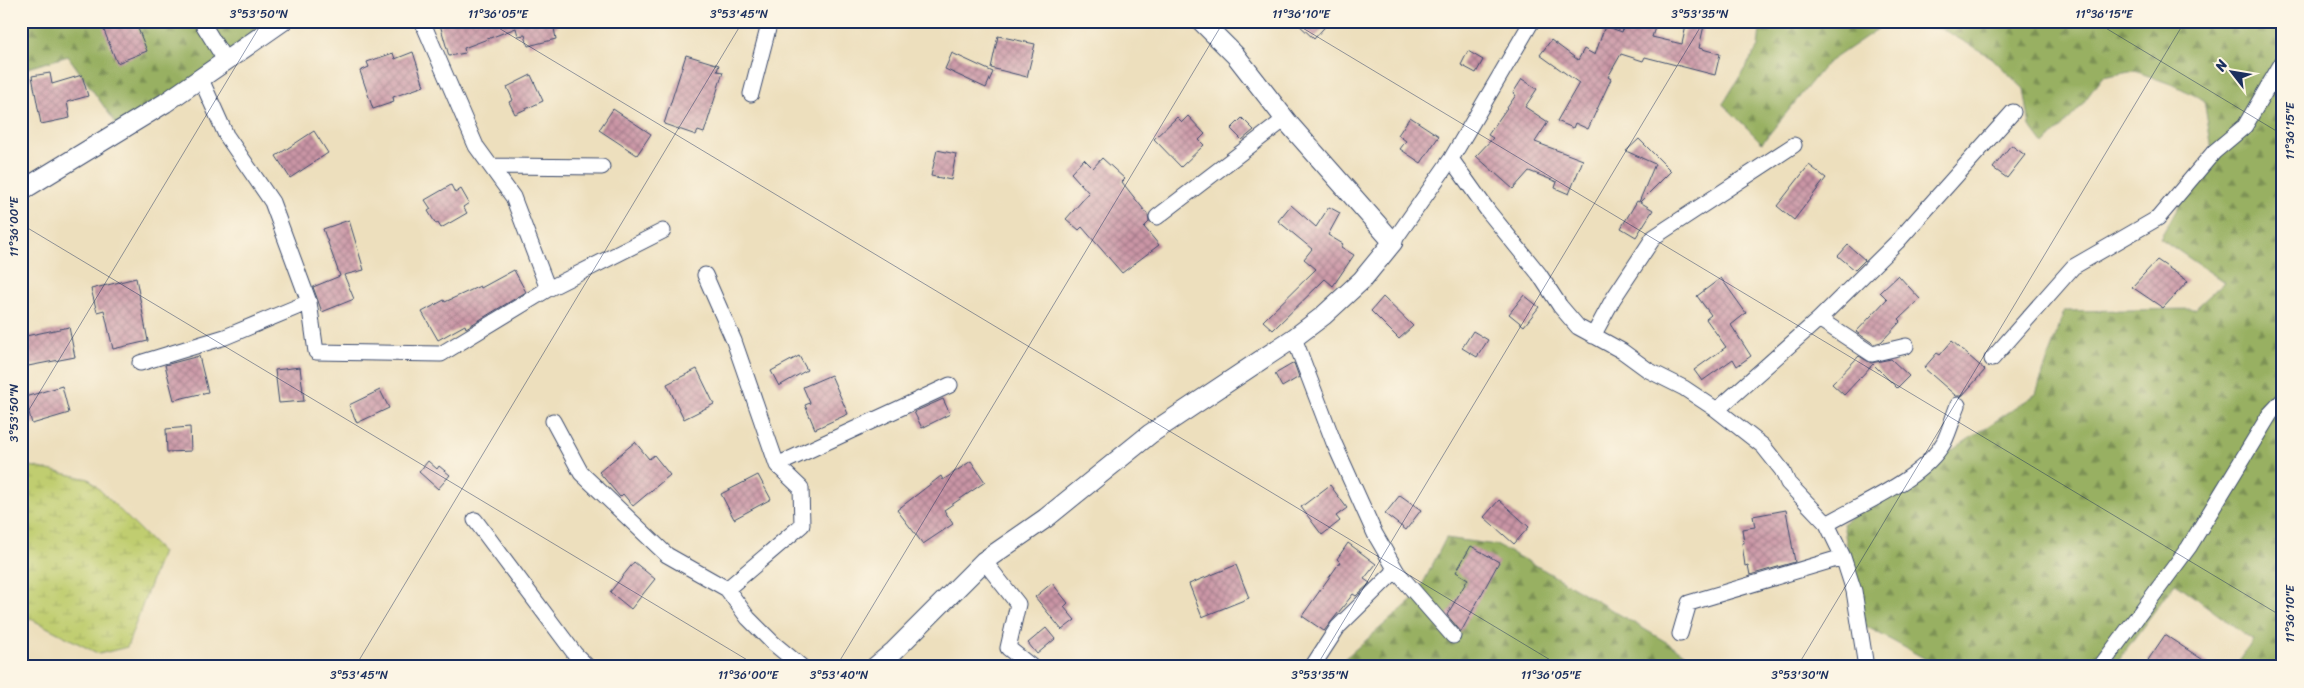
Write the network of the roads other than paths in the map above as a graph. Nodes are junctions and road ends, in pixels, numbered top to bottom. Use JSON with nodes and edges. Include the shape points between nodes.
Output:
{"nodes":[{"id":1,"x":200,"y":21,"type":"edge"},
{"id":2,"x":282,"y":21,"type":"edge"},
{"id":3,"x":422,"y":21,"type":"edge"},
{"id":4,"x":770,"y":21,"type":"edge"},
{"id":5,"x":1201,"y":21,"type":"edge"},
{"id":6,"x":1532,"y":21,"type":"edge"},
{"id":7,"x":225,"y":60,"type":"junction"},
{"id":8,"x":2283,"y":61,"type":"edge"},
{"id":9,"x":200,"y":77,"type":"junction"},
{"id":10,"x":751,"y":94,"type":"dead end"},
{"id":11,"x":2013,"y":112,"type":"dead end"},
{"id":12,"x":1285,"y":119,"type":"junction"},
{"id":13,"x":1794,"y":146,"type":"dead end"},
{"id":14,"x":1451,"y":159,"type":"junction"},
{"id":15,"x":491,"y":166,"type":"junction"},
{"id":16,"x":602,"y":167,"type":"dead end"},
{"id":17,"x":21,"y":192,"type":"edge"},
{"id":18,"x":1157,"y":217,"type":"dead end"},
{"id":19,"x":663,"y":231,"type":"dead end"},
{"id":20,"x":1393,"y":242,"type":"junction"},
{"id":21,"x":706,"y":275,"type":"dead end"},
{"id":22,"x":548,"y":289,"type":"junction"},
{"id":23,"x":309,"y":302,"type":"junction"},
{"id":24,"x":1819,"y":319,"type":"junction"},
{"id":25,"x":1593,"y":336,"type":"junction"},
{"id":26,"x":1294,"y":338,"type":"junction"},
{"id":27,"x":1906,"y":346,"type":"dead end"},
{"id":28,"x":1992,"y":359,"type":"dead end"},
{"id":29,"x":140,"y":363,"type":"dead end"},
{"id":30,"x":950,"y":385,"type":"dead end"},
{"id":31,"x":2283,"y":400,"type":"edge"},
{"id":32,"x":1958,"y":405,"type":"dead end"},
{"id":33,"x":1717,"y":410,"type":"junction"},
{"id":34,"x":554,"y":420,"type":"dead end"},
{"id":35,"x":778,"y":465,"type":"junction"},
{"id":36,"x":475,"y":520,"type":"dead end"},
{"id":37,"x":1827,"y":524,"type":"junction"},
{"id":38,"x":1843,"y":557,"type":"junction"},
{"id":39,"x":984,"y":561,"type":"junction"},
{"id":40,"x":1396,"y":570,"type":"junction"},
{"id":41,"x":727,"y":589,"type":"junction"},
{"id":42,"x":1680,"y":634,"type":"dead end"},
{"id":43,"x":1453,"y":636,"type":"dead end"},
{"id":44,"x":588,"y":667,"type":"edge"},
{"id":45,"x":802,"y":667,"type":"edge"},
{"id":46,"x":874,"y":667,"type":"edge"},
{"id":47,"x":1032,"y":667,"type":"edge"},
{"id":48,"x":1312,"y":667,"type":"edge"},
{"id":49,"x":1866,"y":667,"type":"edge"},
{"id":50,"x":2100,"y":667,"type":"edge"}],
"edges":[{"from":1,"to":7,"type":"street"},
{"from":2,"to":7,"type":"street"},
{"from":3,"to":15,"type":"street","via":[[476,146]]},
{"from":4,"to":10,"type":"street"},
{"from":5,"to":12,"type":"street","via":[[1236,56]]},
{"from":6,"to":14,"type":"street"},
{"from":7,"to":9,"type":"street"},
{"from":8,"to":28,"type":"street","via":[[2245,126],[2214,152],[2158,218],[2073,267]]},
{"from":9,"to":17,"type":"street","via":[[165,103]]},
{"from":9,"to":23,"type":"street","via":[[226,135],[272,202]]},
{"from":11,"to":24,"type":"street","via":[[1897,242]]},
{"from":12,"to":18,"type":"street"},
{"from":12,"to":20,"type":"street"},
{"from":13,"to":25,"type":"street","via":[[1654,237]]},
{"from":14,"to":20,"type":"street"},
{"from":14,"to":25,"type":"street","via":[[1560,306],[1578,328]]},
{"from":15,"to":16,"type":"street"},
{"from":15,"to":22,"type":"street","via":[[513,197]]},
{"from":19,"to":22,"type":"street"},
{"from":20,"to":26,"type":"street","via":[[1362,280]]},
{"from":21,"to":35,"type":"street","via":[[734,341]]},
{"from":22,"to":23,"type":"street","via":[[441,354],[316,352]]},
{"from":23,"to":29,"type":"street","via":[[225,337]]},
{"from":24,"to":27,"type":"street","via":[[1872,354]]},
{"from":24,"to":33,"type":"street"},
{"from":25,"to":33,"type":"street","via":[[1622,350],[1648,370]]},
{"from":26,"to":39,"type":"street","via":[[1150,434],[1046,518]]},
{"from":26,"to":40,"type":"street","via":[[1356,495]]},
{"from":30,"to":35,"type":"street"},
{"from":31,"to":50,"type":"street","via":[[2270,414],[2189,547]]},
{"from":32,"to":37,"type":"street","via":[[1943,442],[1931,457],[1899,484]]},
{"from":33,"to":37,"type":"street","via":[[1763,446],[1788,483]]},
{"from":34,"to":41,"type":"street","via":[[581,473],[667,554]]},
{"from":35,"to":41,"type":"street","via":[[801,488],[802,525]]},
{"from":36,"to":44,"type":"street"},
{"from":37,"to":38,"type":"street"},
{"from":38,"to":42,"type":"street","via":[[1689,603]]},
{"from":38,"to":49,"type":"street","via":[[1854,591]]},
{"from":39,"to":46,"type":"street"},
{"from":39,"to":47,"type":"street","via":[[1018,604],[1008,648]]},
{"from":40,"to":43,"type":"street"},
{"from":40,"to":48,"type":"street","via":[[1338,627]]},
{"from":41,"to":45,"type":"street","via":[[748,618]]}]}
